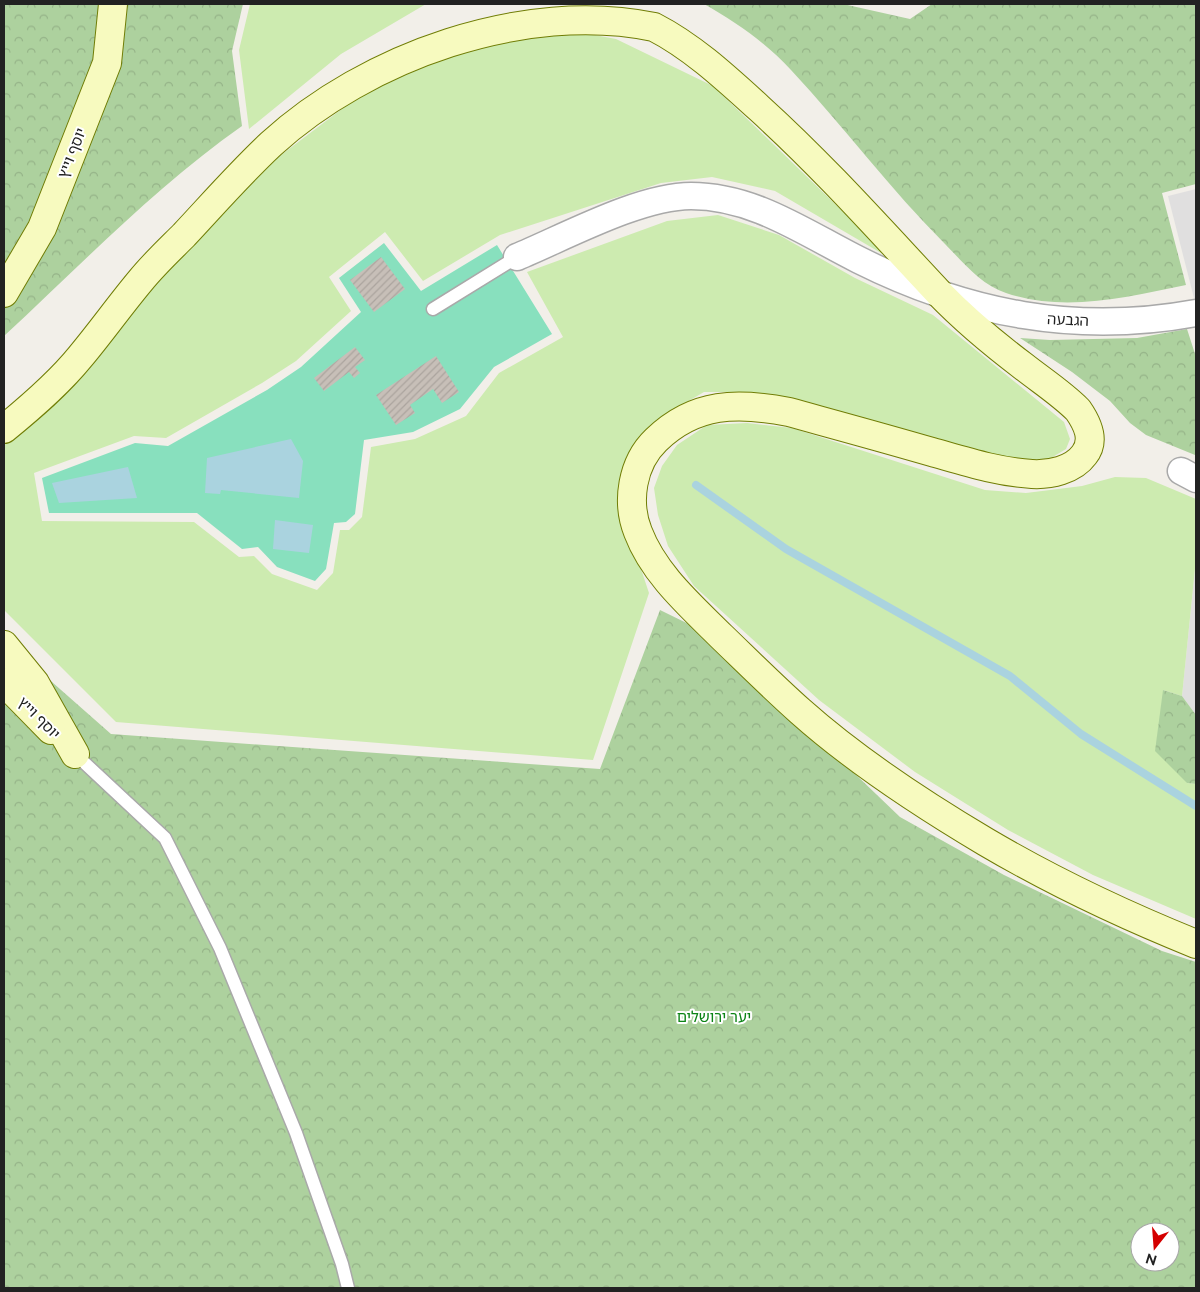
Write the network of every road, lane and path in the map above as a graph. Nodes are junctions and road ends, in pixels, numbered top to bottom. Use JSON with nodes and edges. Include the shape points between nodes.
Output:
{"nodes":[{"id":1,"x":113,"y":4,"type":"edge"},
{"id":2,"x":517,"y":257,"type":"joint"},
{"id":3,"x":4,"y":293,"type":"edge"},
{"id":4,"x":942,"y":295,"type":"junction"},
{"id":5,"x":433,"y":309,"type":"dead end"},
{"id":6,"x":1196,"y":313,"type":"edge"},
{"id":7,"x":4,"y":428,"type":"edge"},
{"id":8,"x":4,"y":645,"type":"edge"},
{"id":9,"x":4,"y":682,"type":"edge"},
{"id":10,"x":75,"y":754,"type":"junction"},
{"id":11,"x":1196,"y":944,"type":"edge"},
{"id":12,"x":348,"y":1288,"type":"edge"}],
"edges":[{"from":1,"to":3,"type":"main road","name":"יוסף וייץ","via":[[107,63],[42,228]]},
{"from":2,"to":4,"type":"street","name":"הגבעה","via":[[636,207],[671,198],[709,196],[781,218],[900,280]]},
{"from":2,"to":5,"type":"lane"},
{"from":4,"to":6,"type":"street","name":"הגבעה","via":[[981,308],[1053,320],[1116,322]]},
{"from":4,"to":7,"type":"main road","via":[[798,145],[721,74],[673,38],[653,26],[618,13],[582,6],[510,9],[465,22],[403,50],[367,71],[273,142],[224,189],[145,275],[79,359]]},
{"from":4,"to":11,"type":"main road","via":[[992,341],[1078,410],[1090,437],[1089,446],[1078,461],[1055,472],[1015,472],[788,412],[756,405],[724,406],[694,414],[668,428],[648,447],[636,472],[631,500],[637,532],[656,566],[688,603],[802,713],[879,772],[949,819],[1039,872],[1094,900]]},
{"from":8,"to":10,"type":"main road","via":[[35,683]]},
{"from":9,"to":10,"type":"main road","name":"יוסף וייץ"},
{"from":10,"to":12,"type":"lane","via":[[165,838],[220,948],[296,1133]]}]}
